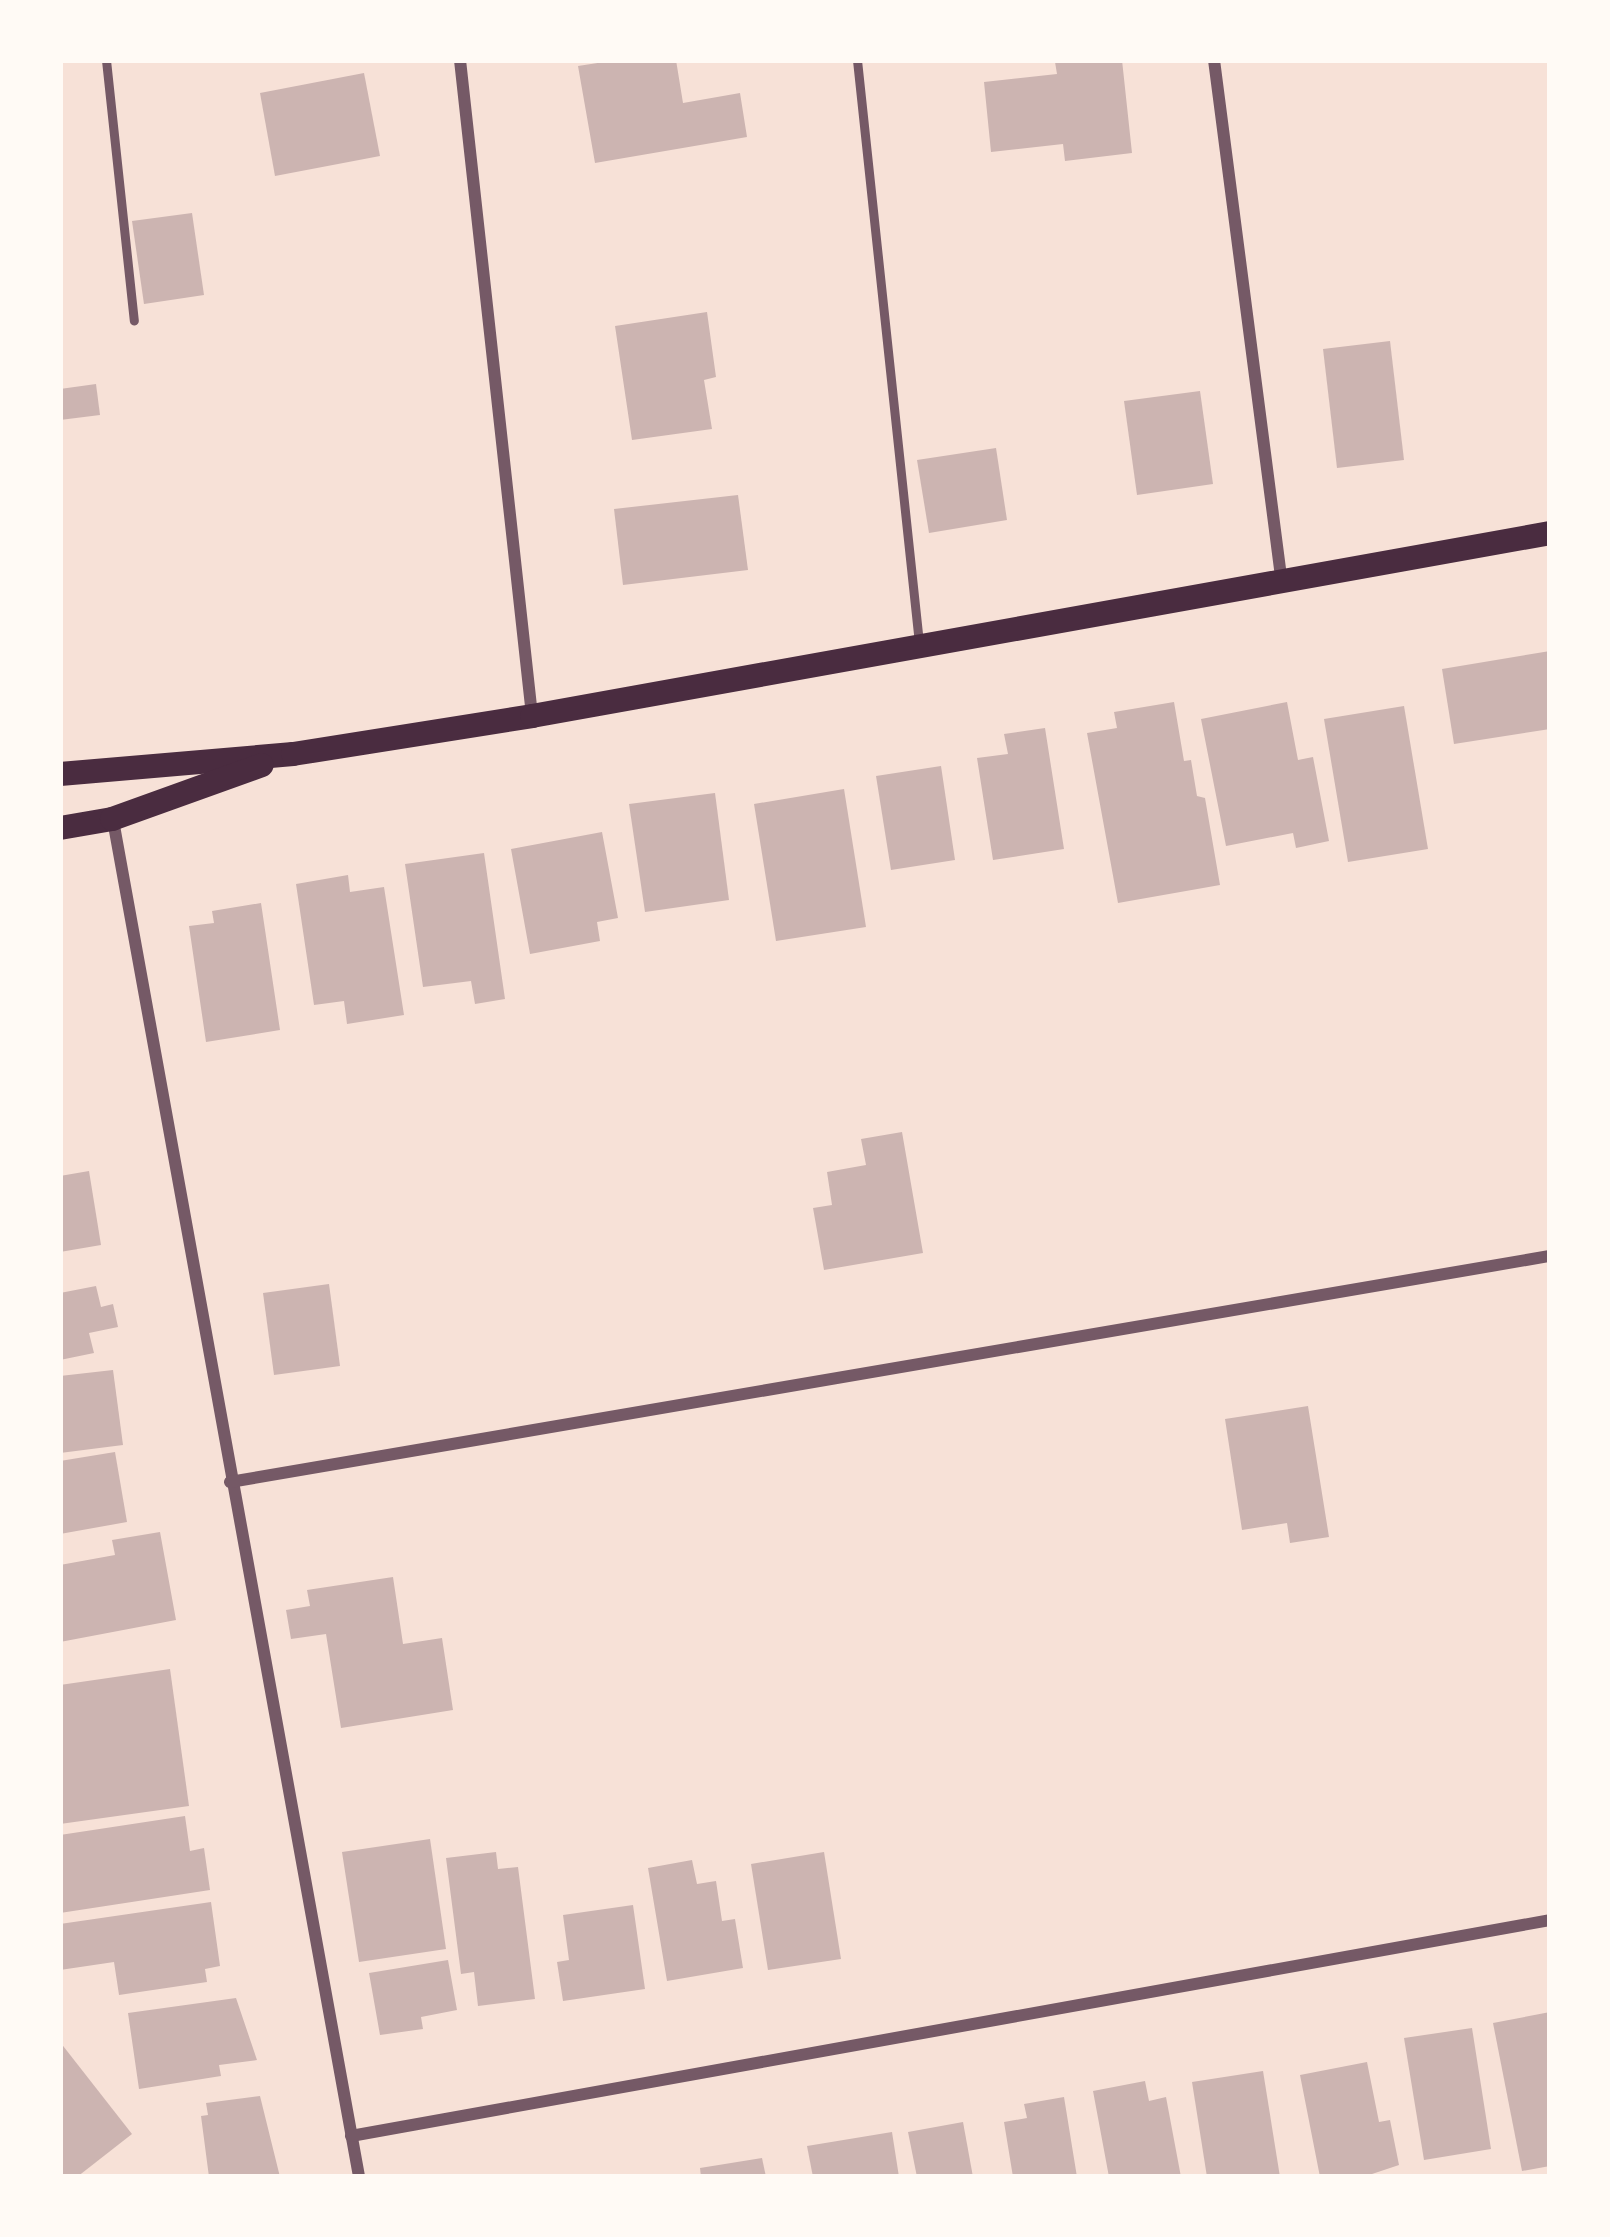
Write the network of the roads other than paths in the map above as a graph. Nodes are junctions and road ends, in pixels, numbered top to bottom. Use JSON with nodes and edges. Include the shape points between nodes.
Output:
{"nodes":[{"id":1,"x":106,"y":60,"type":"edge"},
{"id":2,"x":460,"y":60,"type":"edge"},
{"id":3,"x":857,"y":60,"type":"edge"},
{"id":4,"x":1214,"y":60,"type":"edge"},
{"id":5,"x":134,"y":320,"type":"dead end"},
{"id":6,"x":1550,"y":533,"type":"edge"},
{"id":7,"x":1282,"y":585,"type":"junction"},
{"id":8,"x":920,"y":649,"type":"junction"},
{"id":9,"x":532,"y":716,"type":"junction"},
{"id":10,"x":292,"y":754,"type":"junction"},
{"id":11,"x":60,"y":774,"type":"edge"},
{"id":12,"x":112,"y":819,"type":"junction"},
{"id":13,"x":60,"y":828,"type":"edge"},
{"id":14,"x":60,"y":840,"type":"edge"},
{"id":15,"x":1550,"y":1256,"type":"edge"},
{"id":16,"x":230,"y":1482,"type":"junction"},
{"id":17,"x":1550,"y":1920,"type":"edge"},
{"id":18,"x":351,"y":2136,"type":"junction"},
{"id":19,"x":358,"y":2177,"type":"edge"}],
"edges":[{"from":1,"to":5,"type":"lane"},
{"from":2,"to":9,"type":"street"},
{"from":3,"to":8,"type":"lane"},
{"from":4,"to":7,"type":"street"},
{"from":6,"to":7,"type":"main road"},
{"from":7,"to":8,"type":"main road"},
{"from":8,"to":9,"type":"main road"},
{"from":9,"to":10,"type":"main road"},
{"from":10,"to":11,"type":"main road"},
{"from":10,"to":12,"type":"main road"},
{"from":12,"to":13,"type":"main road"},
{"from":12,"to":14,"type":"main road"},
{"from":12,"to":16,"type":"street"},
{"from":15,"to":16,"type":"street"},
{"from":16,"to":18,"type":"street"},
{"from":17,"to":18,"type":"street"},
{"from":18,"to":19,"type":"street"}]}
